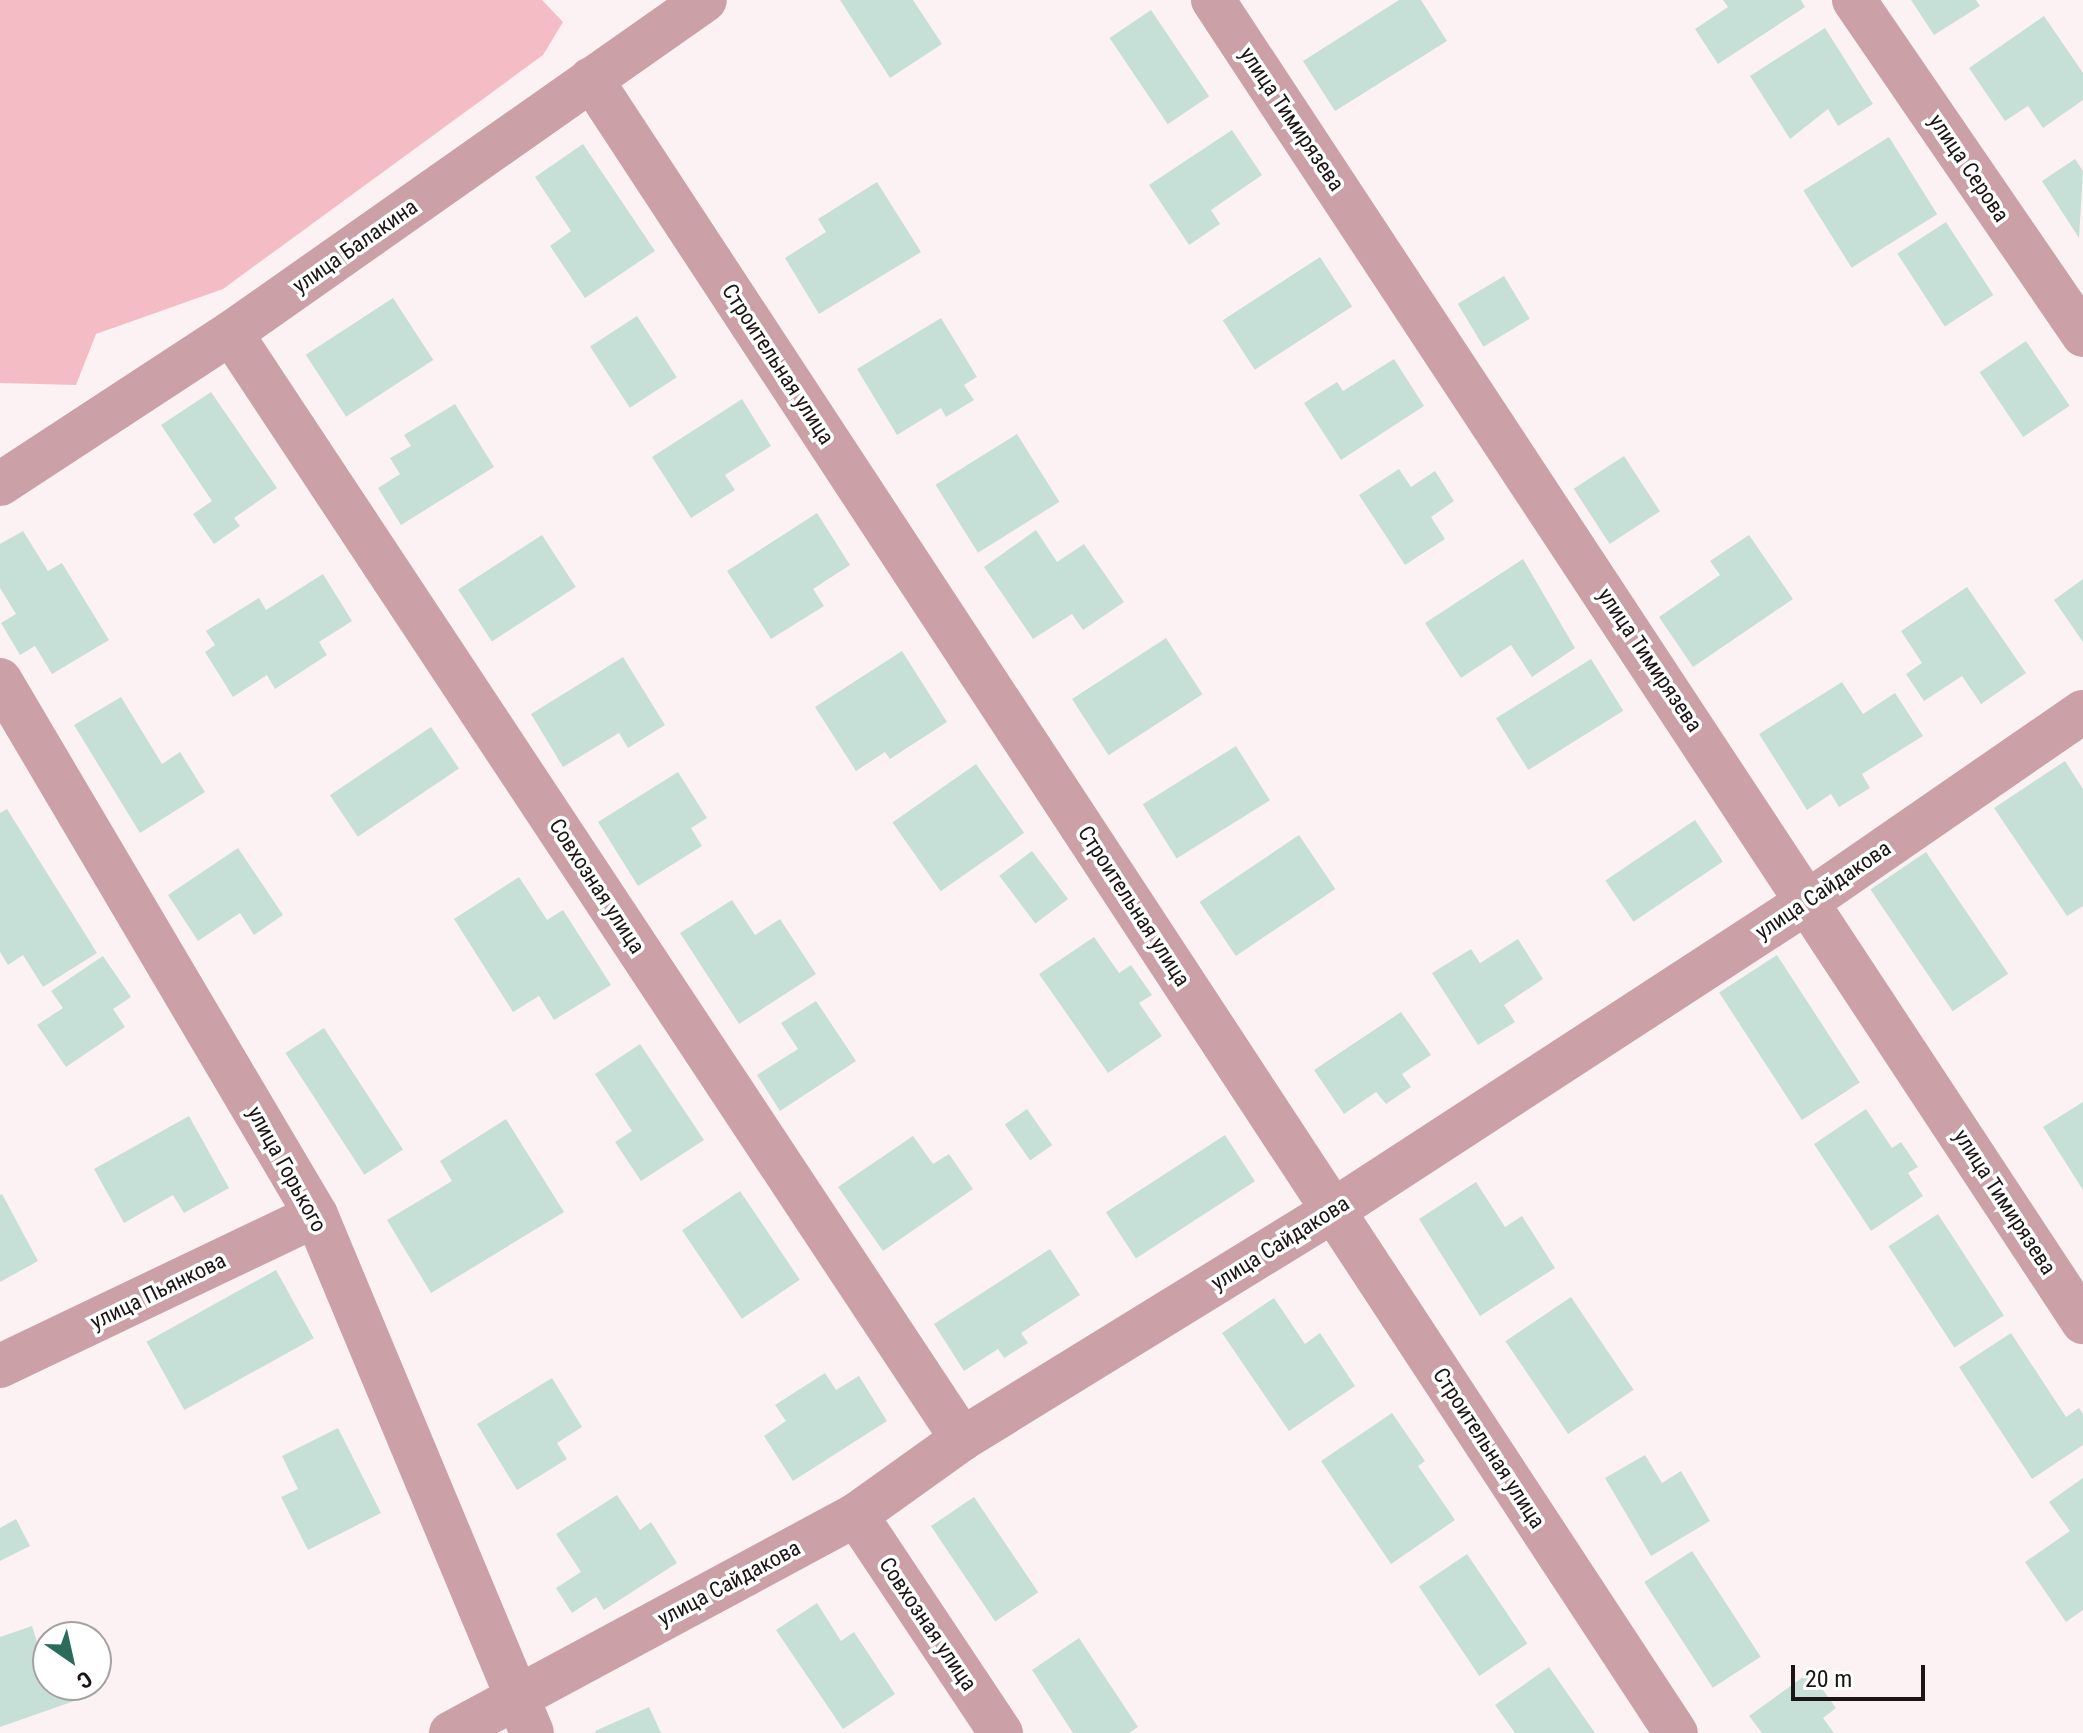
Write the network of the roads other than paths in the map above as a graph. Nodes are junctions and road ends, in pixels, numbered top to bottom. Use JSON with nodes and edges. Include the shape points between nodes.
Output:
{"nodes":[{"id":1,"x":705,"y":0,"type":"edge"},
{"id":2,"x":1213,"y":0,"type":"edge"},
{"id":3,"x":1854,"y":0,"type":"edge"},
{"id":4,"x":591,"y":79,"type":"junction"},
{"id":5,"x":231,"y":333,"type":"junction"},
{"id":6,"x":2083,"y":335,"type":"edge"},
{"id":7,"x":0,"y":484,"type":"edge"},
{"id":8,"x":0,"y":680,"type":"edge"},
{"id":9,"x":2083,"y":712,"type":"edge"},
{"id":10,"x":1810,"y":900,"type":"junction"},
{"id":11,"x":1334,"y":1210,"type":"junction"},
{"id":12,"x":316,"y":1215,"type":"junction"},
{"id":13,"x":2083,"y":1322,"type":"edge"},
{"id":14,"x":0,"y":1366,"type":"edge"},
{"id":15,"x":962,"y":1439,"type":"junction"},
{"id":16,"x":856,"y":1515,"type":"junction"},
{"id":17,"x":524,"y":1715,"type":"edge"},
{"id":18,"x":451,"y":1733,"type":"edge"},
{"id":19,"x":1001,"y":1733,"type":"edge"},
{"id":20,"x":1676,"y":1733,"type":"edge"}],
"edges":[{"from":1,"to":4,"type":"street","name":"улица Балакина"},
{"from":2,"to":10,"type":"street","name":"улица Тимирязева"},
{"from":3,"to":6,"type":"street","name":"улица Серова"},
{"from":4,"to":5,"type":"street","name":"улица Балакина"},
{"from":4,"to":11,"type":"street","name":"Строительная улица"},
{"from":5,"to":7,"type":"street","name":"улица Балакина"},
{"from":5,"to":15,"type":"street","name":"Совхозная улица"},
{"from":8,"to":12,"type":"street","name":"улица Горького"},
{"from":9,"to":10,"type":"street","name":"улица Сайдакова"},
{"from":10,"to":11,"type":"street","name":"улица Сайдакова"},
{"from":10,"to":13,"type":"street","name":"улица Тимирязева"},
{"from":11,"to":15,"type":"street","name":"улица Сайдакова"},
{"from":11,"to":20,"type":"street","name":"Строительная улица"},
{"from":12,"to":14,"type":"street","name":"улица Пьянкова"},
{"from":12,"to":17,"type":"street","name":"улица Горького"},
{"from":15,"to":16,"type":"street","name":"улица Сайдакова"},
{"from":16,"to":17,"type":"street","name":"улица Сайдакова"},
{"from":16,"to":19,"type":"street","name":"Совхозная улица"},
{"from":17,"to":18,"type":"street","name":"улица Сайдакова"}]}
